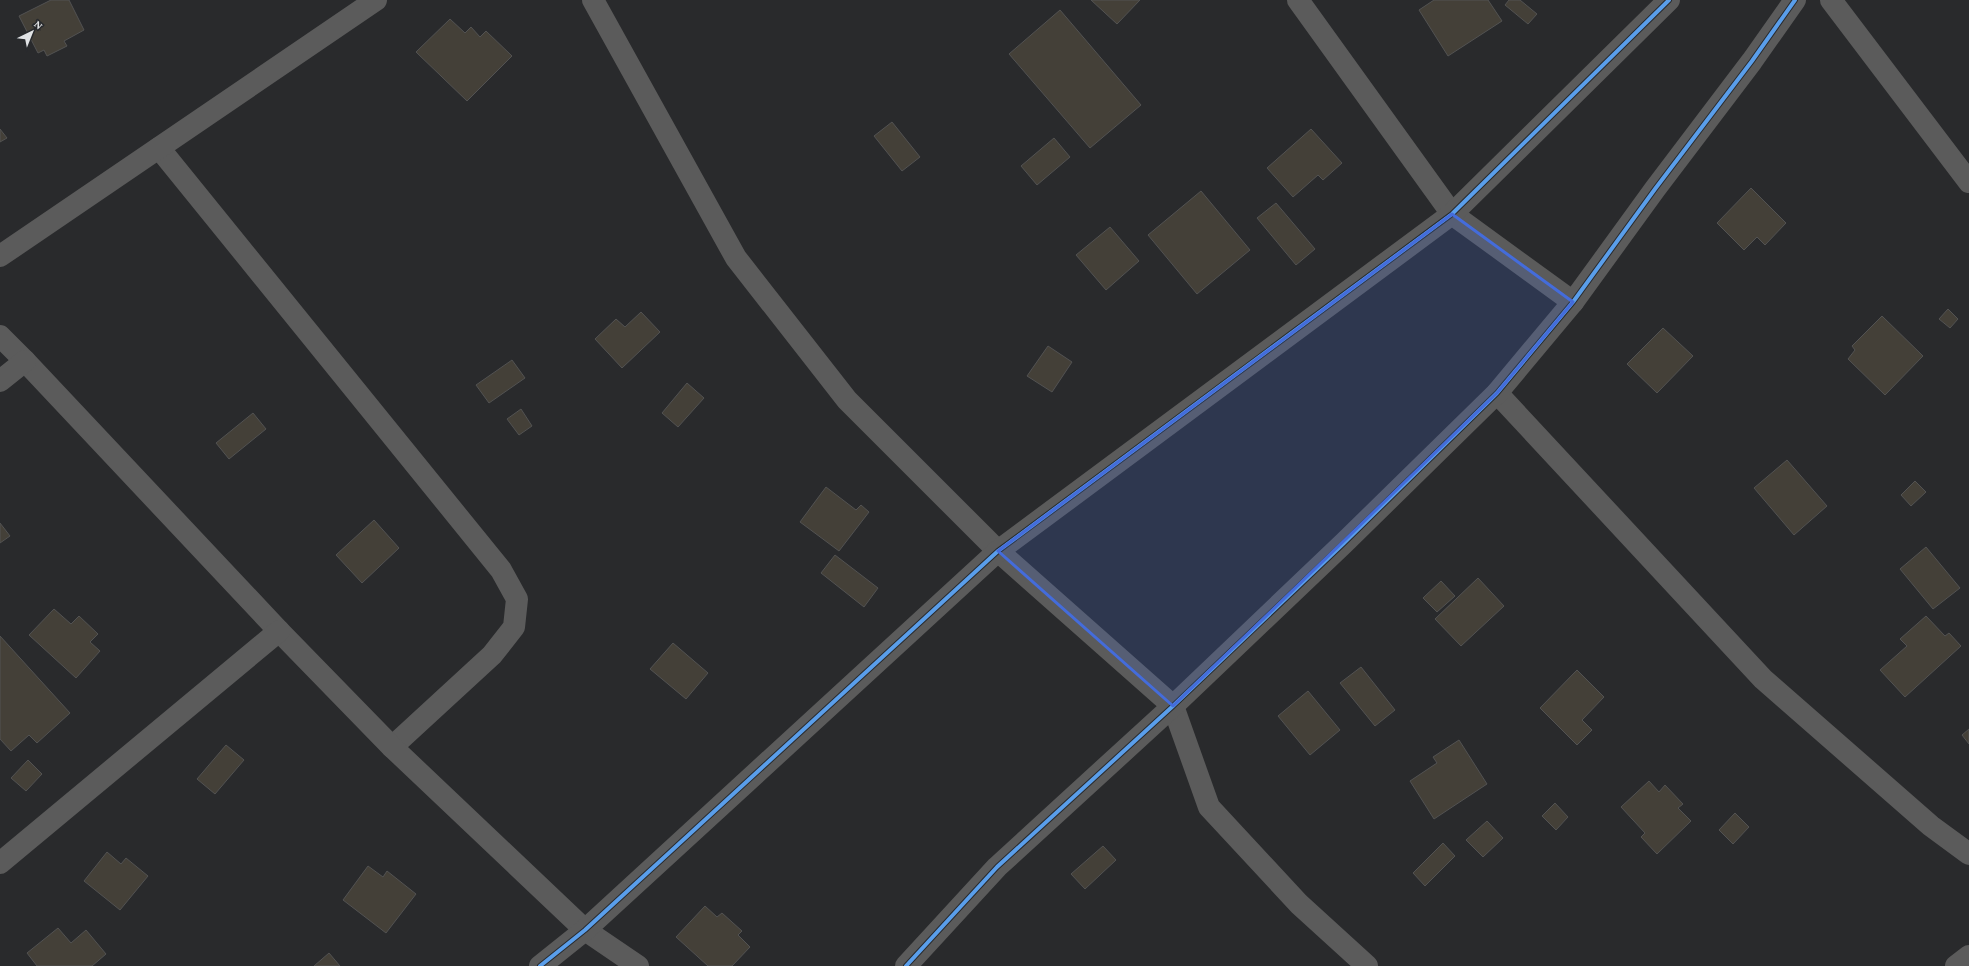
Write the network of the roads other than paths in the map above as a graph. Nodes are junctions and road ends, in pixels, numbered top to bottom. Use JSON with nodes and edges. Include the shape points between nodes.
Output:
{"nodes":[{"id":1,"x":376,"y":0,"type":"edge"},
{"id":2,"x":593,"y":0,"type":"edge"},
{"id":3,"x":1298,"y":0,"type":"edge"},
{"id":4,"x":1669,"y":0,"type":"edge"},
{"id":5,"x":1796,"y":0,"type":"edge"},
{"id":6,"x":1831,"y":0,"type":"edge"},
{"id":7,"x":159,"y":148,"type":"junction"},
{"id":8,"x":1969,"y":182,"type":"edge"},
{"id":9,"x":1452,"y":214,"type":"junction"},
{"id":10,"x":0,"y":256,"type":"edge"},
{"id":11,"x":1573,"y":302,"type":"junction"},
{"id":12,"x":0,"y":336,"type":"edge"},
{"id":13,"x":25,"y":361,"type":"junction"},
{"id":14,"x":0,"y":381,"type":"edge"},
{"id":15,"x":1496,"y":393,"type":"junction"},
{"id":16,"x":998,"y":551,"type":"junction"},
{"id":17,"x":278,"y":631,"type":"junction"},
{"id":18,"x":1173,"y":706,"type":"junction"},
{"id":19,"x":392,"y":748,"type":"junction"},
{"id":20,"x":1969,"y":854,"type":"edge"},
{"id":21,"x":0,"y":863,"type":"edge"},
{"id":22,"x":585,"y":930,"type":"junction"},
{"id":23,"x":1969,"y":956,"type":"edge"},
{"id":24,"x":540,"y":966,"type":"edge"},
{"id":25,"x":638,"y":966,"type":"edge"},
{"id":26,"x":906,"y":966,"type":"edge"},
{"id":27,"x":1367,"y":966,"type":"edge"},
{"id":28,"x":1956,"y":966,"type":"edge"}],
"edges":[{"from":1,"to":7,"type":"street"},
{"from":2,"to":16,"type":"street","via":[[736,258],[847,400]]},
{"from":3,"to":9,"type":"street"},
{"from":4,"to":9,"type":"street"},
{"from":5,"to":11,"type":"street"},
{"from":6,"to":8,"type":"street"},
{"from":7,"to":10,"type":"street"},
{"from":7,"to":19,"type":"street","via":[[502,570],[517,599],[514,627],[492,655]]},
{"from":9,"to":11,"type":"street"},
{"from":9,"to":16,"type":"street"},
{"from":11,"to":15,"type":"street"},
{"from":12,"to":13,"type":"street"},
{"from":13,"to":14,"type":"street"},
{"from":13,"to":17,"type":"street"},
{"from":15,"to":18,"type":"street"},
{"from":15,"to":20,"type":"street","via":[[1763,679],[1931,826]]},
{"from":16,"to":18,"type":"street"},
{"from":16,"to":22,"type":"street"},
{"from":17,"to":19,"type":"street"},
{"from":17,"to":21,"type":"street"},
{"from":18,"to":26,"type":"street","via":[[997,867]]},
{"from":18,"to":27,"type":"street","via":[[1209,807],[1299,904]]},
{"from":19,"to":22,"type":"street"},
{"from":22,"to":24,"type":"street"},
{"from":22,"to":25,"type":"street"},
{"from":23,"to":28,"type":"street"}]}
